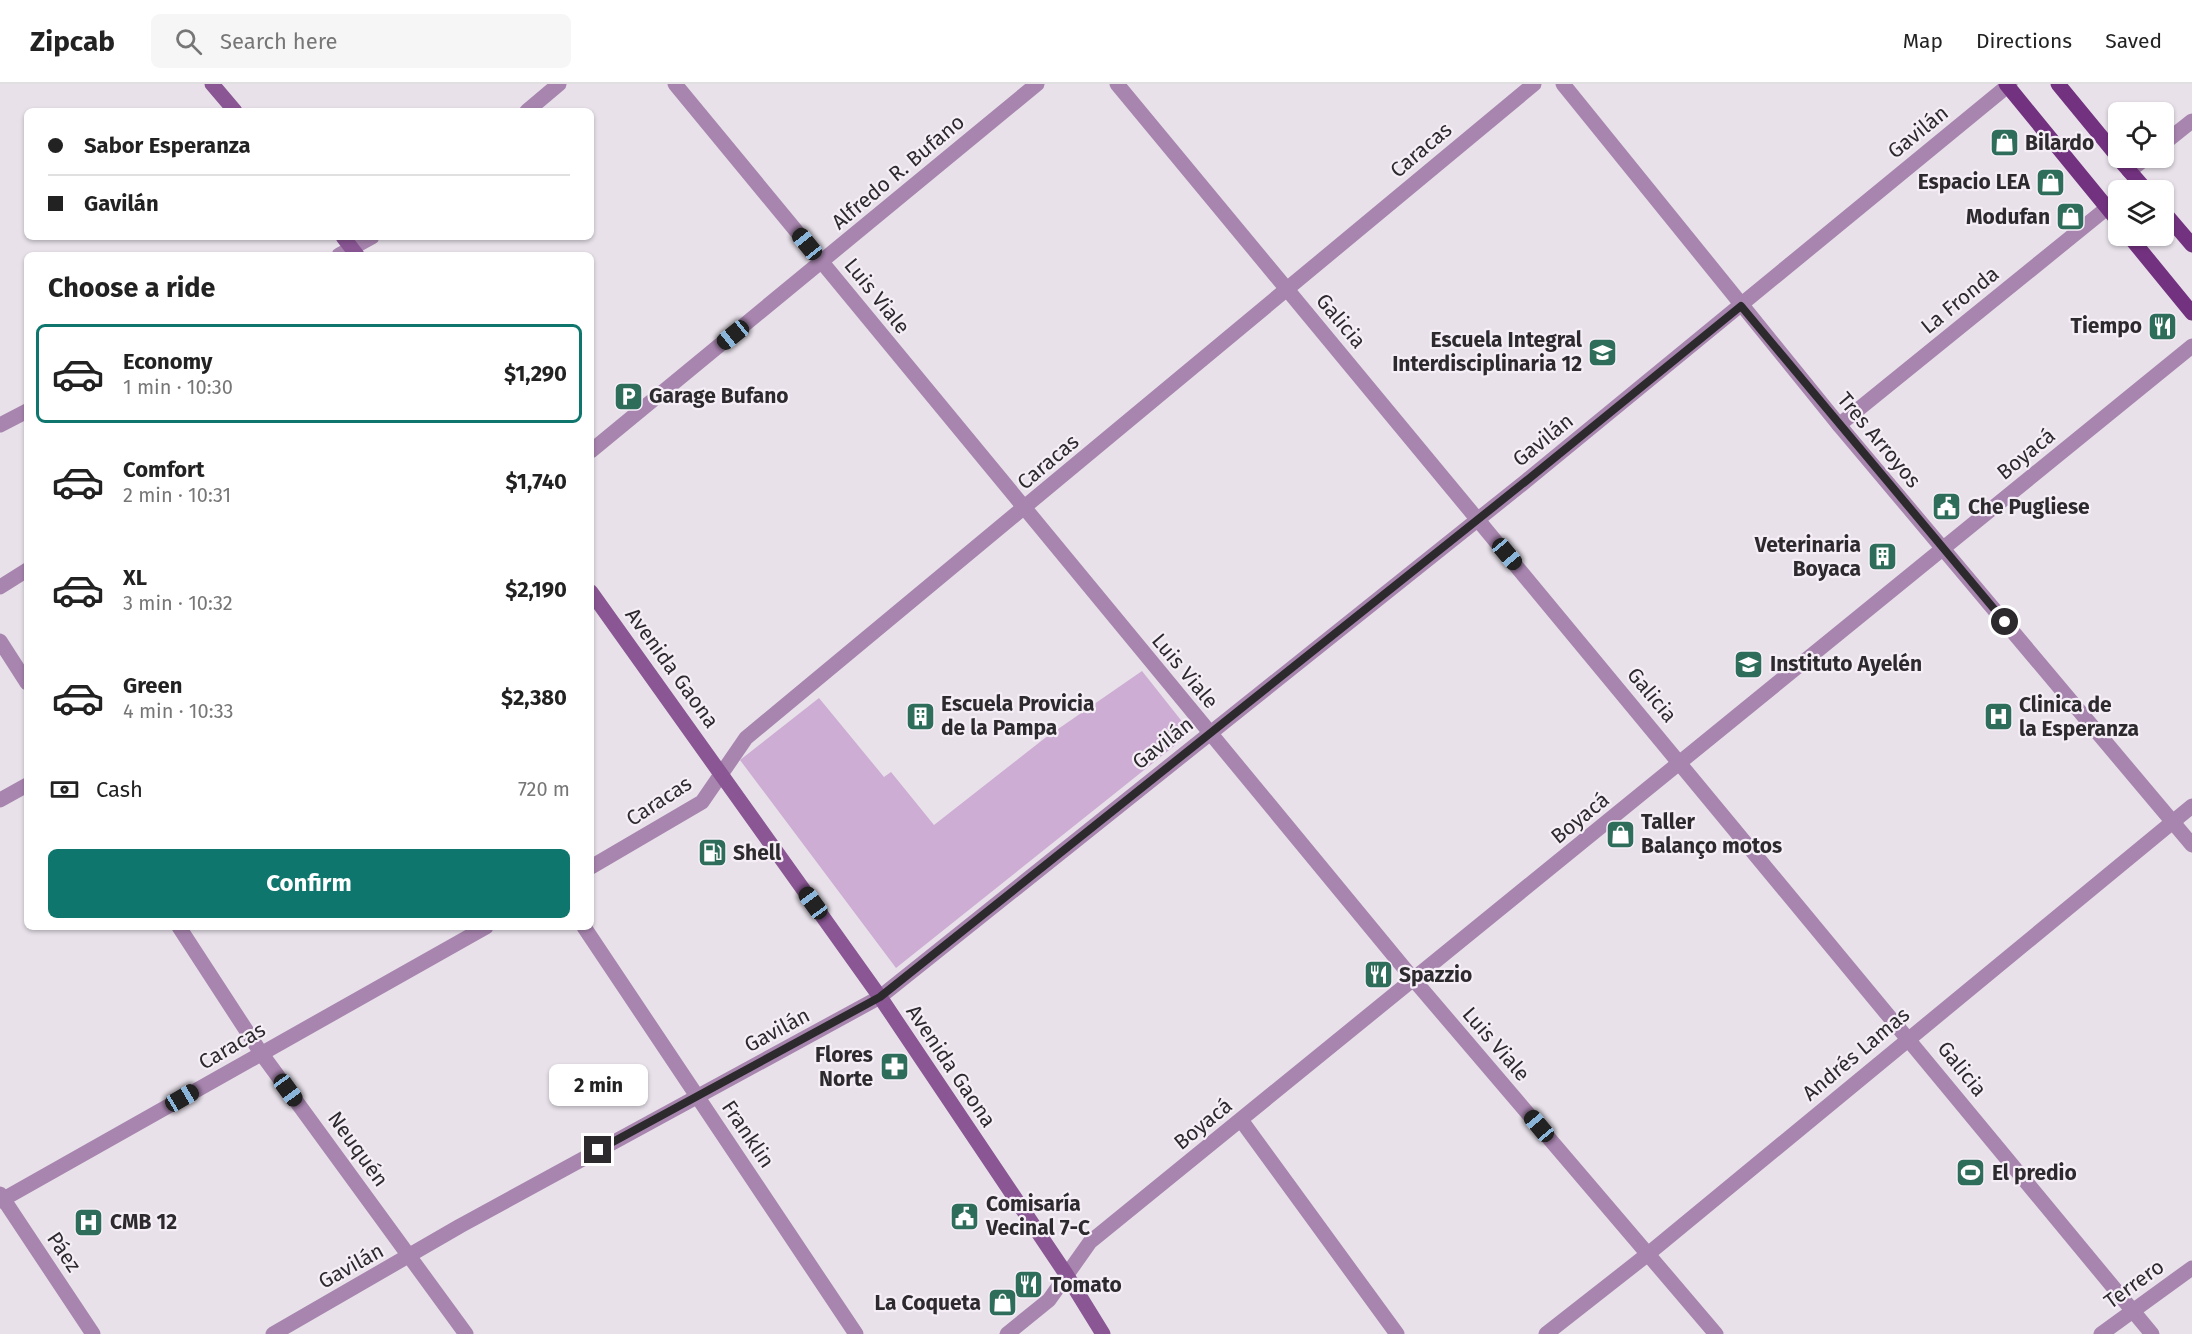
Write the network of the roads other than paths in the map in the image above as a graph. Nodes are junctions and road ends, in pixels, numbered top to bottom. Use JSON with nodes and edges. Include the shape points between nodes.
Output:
{"nodes":[{"id":1,"x":212,"y":84,"type":"edge"},
{"id":2,"x":559,"y":84,"type":"edge"},
{"id":3,"x":675,"y":84,"type":"edge"},
{"id":4,"x":1037,"y":84,"type":"edge"},
{"id":5,"x":1117,"y":84,"type":"edge"},
{"id":6,"x":1534,"y":84,"type":"edge"},
{"id":7,"x":1563,"y":84,"type":"edge"},
{"id":8,"x":2058,"y":84,"type":"edge"},
{"id":9,"x":2008,"y":85,"type":"edge"},
{"id":10,"x":232,"y":108,"type":"edge"},
{"id":11,"x":530,"y":108,"type":"edge"},
{"id":12,"x":2192,"y":121,"type":"edge"},
{"id":13,"x":2174,"y":135,"type":"edge"},
{"id":14,"x":2108,"y":145,"type":"edge"},
{"id":15,"x":2127,"y":168,"type":"edge"},
{"id":16,"x":2133,"y":168,"type":"edge"},
{"id":17,"x":2129,"y":171,"type":"junction"},
{"id":18,"x":2137,"y":180,"type":"edge"},
{"id":19,"x":2108,"y":208,"type":"joint"},
{"id":20,"x":2174,"y":224,"type":"edge"},
{"id":21,"x":366,"y":240,"type":"edge"},
{"id":22,"x":2192,"y":245,"type":"edge"},
{"id":23,"x":2137,"y":246,"type":"edge"},
{"id":24,"x":348,"y":249,"type":"edge"},
{"id":25,"x":822,"y":262,"type":"junction"},
{"id":26,"x":1287,"y":289,"type":"junction"},
{"id":27,"x":1741,"y":306,"type":"junction"},
{"id":28,"x":2192,"y":313,"type":"edge"},
{"id":29,"x":2192,"y":346,"type":"edge"},
{"id":30,"x":24,"y":413,"type":"edge"},
{"id":31,"x":0,"y":425,"type":"edge"},
{"id":32,"x":1839,"y":425,"type":"junction"},
{"id":33,"x":594,"y":449,"type":"edge"},
{"id":34,"x":1024,"y":509,"type":"junction"},
{"id":35,"x":1478,"y":519,"type":"junction"},
{"id":36,"x":1944,"y":549,"type":"junction"},
{"id":37,"x":24,"y":572,"type":"edge"},
{"id":38,"x":0,"y":587,"type":"edge"},
{"id":39,"x":594,"y":596,"type":"edge"},
{"id":40,"x":0,"y":641,"type":"edge"},
{"id":41,"x":24,"y":677,"type":"edge"},
{"id":42,"x":1210,"y":733,"type":"junction"},
{"id":43,"x":1681,"y":763,"type":"junction"},
{"id":44,"x":723,"y":775,"type":"junction"},
{"id":45,"x":24,"y":787,"type":"edge"},
{"id":46,"x":0,"y":800,"type":"edge"},
{"id":47,"x":2192,"y":806,"type":"edge"},
{"id":48,"x":2173,"y":822,"type":"junction"},
{"id":49,"x":2192,"y":844,"type":"edge"},
{"id":50,"x":594,"y":865,"type":"edge"},
{"id":51,"x":181,"y":930,"type":"edge"},
{"id":52,"x":481,"y":930,"type":"edge"},
{"id":53,"x":586,"y":930,"type":"edge"},
{"id":54,"x":1414,"y":981,"type":"junction"},
{"id":55,"x":880,"y":997,"type":"junction"},
{"id":56,"x":1909,"y":1037,"type":"junction"},
{"id":57,"x":261,"y":1053,"type":"junction"},
{"id":58,"x":697,"y":1096,"type":"junction"},
{"id":59,"x":1241,"y":1120,"type":"junction"},
{"id":60,"x":1,"y":1198,"type":"edge"},
{"id":61,"x":1648,"y":1254,"type":"junction"},
{"id":62,"x":410,"y":1256,"type":"junction"},
{"id":63,"x":2192,"y":1268,"type":"edge"},
{"id":64,"x":1066,"y":1274,"type":"junction"},
{"id":65,"x":2133,"y":1311,"type":"junction"},
{"id":66,"x":93,"y":1334,"type":"edge"},
{"id":67,"x":273,"y":1334,"type":"edge"},
{"id":68,"x":466,"y":1334,"type":"edge"},
{"id":69,"x":856,"y":1334,"type":"edge"},
{"id":70,"x":1007,"y":1334,"type":"edge"},
{"id":71,"x":1103,"y":1334,"type":"edge"},
{"id":72,"x":1398,"y":1334,"type":"edge"},
{"id":73,"x":1546,"y":1334,"type":"edge"},
{"id":74,"x":1716,"y":1334,"type":"edge"},
{"id":75,"x":2101,"y":1334,"type":"edge"},
{"id":76,"x":2152,"y":1334,"type":"edge"}],
"edges":[{"from":1,"to":10,"type":"main road"},
{"from":2,"to":11,"type":"street"},
{"from":3,"to":25,"type":"street","name":"Luis Viale"},
{"from":4,"to":25,"type":"street","name":"Alfredo R. Bufano"},
{"from":5,"to":26,"type":"street","name":"Galicia"},
{"from":6,"to":26,"type":"street","name":"Caracas"},
{"from":7,"to":27,"type":"street","name":"Tres Arroyos"},
{"from":8,"to":14,"type":"main road"},
{"from":9,"to":19,"type":"main road"},
{"from":9,"to":27,"type":"street","name":"Gavilán"},
{"from":12,"to":13,"type":"street"},
{"from":15,"to":17,"type":"main road"},
{"from":16,"to":17,"type":"street"},
{"from":17,"to":18,"type":"main road"},
{"from":19,"to":32,"type":"street","name":"La Fronda"},
{"from":20,"to":22,"type":"main road"},
{"from":21,"to":24,"type":"street"},
{"from":23,"to":28,"type":"main road"},
{"from":25,"to":33,"type":"street","name":"Alfredo R. Bufano"},
{"from":25,"to":34,"type":"street","name":"Luis Viale"},
{"from":26,"to":34,"type":"street","name":"Caracas"},
{"from":26,"to":35,"type":"street","name":"Galicia"},
{"from":27,"to":32,"type":"street","name":"Tres Arroyos"},
{"from":27,"to":35,"type":"street","name":"Gavilán"},
{"from":29,"to":36,"type":"street","name":"Boyacá"},
{"from":30,"to":31,"type":"street"},
{"from":32,"to":36,"type":"street","name":"Tres Arroyos"},
{"from":34,"to":42,"type":"street","name":"Luis Viale"},
{"from":34,"to":44,"type":"street","name":"Caracas","via":[[746,738]]},
{"from":35,"to":42,"type":"street","name":"Gavilán"},
{"from":35,"to":43,"type":"street","name":"Galicia"},
{"from":36,"to":43,"type":"street","name":"Boyacá"},
{"from":36,"to":48,"type":"street","name":"Tres Arroyos"},
{"from":37,"to":38,"type":"street"},
{"from":39,"to":44,"type":"main road","name":"Avenida Gaona"},
{"from":40,"to":41,"type":"street"},
{"from":42,"to":54,"type":"street","name":"Luis Viale"},
{"from":42,"to":55,"type":"street","name":"Gavilán"},
{"from":43,"to":54,"type":"street","name":"Boyacá"},
{"from":43,"to":56,"type":"street","name":"Galicia"},
{"from":44,"to":50,"type":"street","name":"Caracas","via":[[702,802]]},
{"from":44,"to":55,"type":"main road","name":"Avenida Gaona"},
{"from":45,"to":46,"type":"street"},
{"from":47,"to":48,"type":"street","name":"Andrés Lamas"},
{"from":48,"to":49,"type":"street","name":"Tres Arroyos"},
{"from":48,"to":56,"type":"street","name":"Andrés Lamas"},
{"from":51,"to":57,"type":"street","name":"Neuquén"},
{"from":52,"to":57,"type":"street","name":"Caracas"},
{"from":53,"to":58,"type":"street","name":"Franklin"},
{"from":54,"to":59,"type":"street","name":"Boyacá"},
{"from":54,"to":61,"type":"street","name":"Luis Viale"},
{"from":55,"to":58,"type":"street","name":"Gavilán"},
{"from":55,"to":64,"type":"main road","name":"Avenida Gaona"},
{"from":56,"to":61,"type":"street","name":"Andrés Lamas"},
{"from":56,"to":65,"type":"street","name":"Galicia"},
{"from":57,"to":60,"type":"street","name":"Caracas"},
{"from":57,"to":62,"type":"street","name":"Neuquén"},
{"from":58,"to":62,"type":"street","name":"Gavilán"},
{"from":58,"to":69,"type":"street","name":"Franklin"},
{"from":59,"to":64,"type":"street","name":"Boyacá","via":[[1090,1242]]},
{"from":59,"to":72,"type":"street"},
{"from":60,"to":66,"type":"street","name":"Páez"},
{"from":61,"to":73,"type":"street","name":"Andrés Lamas"},
{"from":61,"to":74,"type":"street","name":"Luis Viale"},
{"from":62,"to":67,"type":"street","name":"Gavilán"},
{"from":62,"to":68,"type":"street","name":"Neuquén"},
{"from":63,"to":65,"type":"street","name":"Terrero"},
{"from":64,"to":70,"type":"street","name":"Boyacá","via":[[1049,1300]]},
{"from":64,"to":71,"type":"main road","name":"Avenida Gaona"},
{"from":65,"to":75,"type":"street","name":"Terrero"},
{"from":65,"to":76,"type":"street","name":"Galicia"}]}
